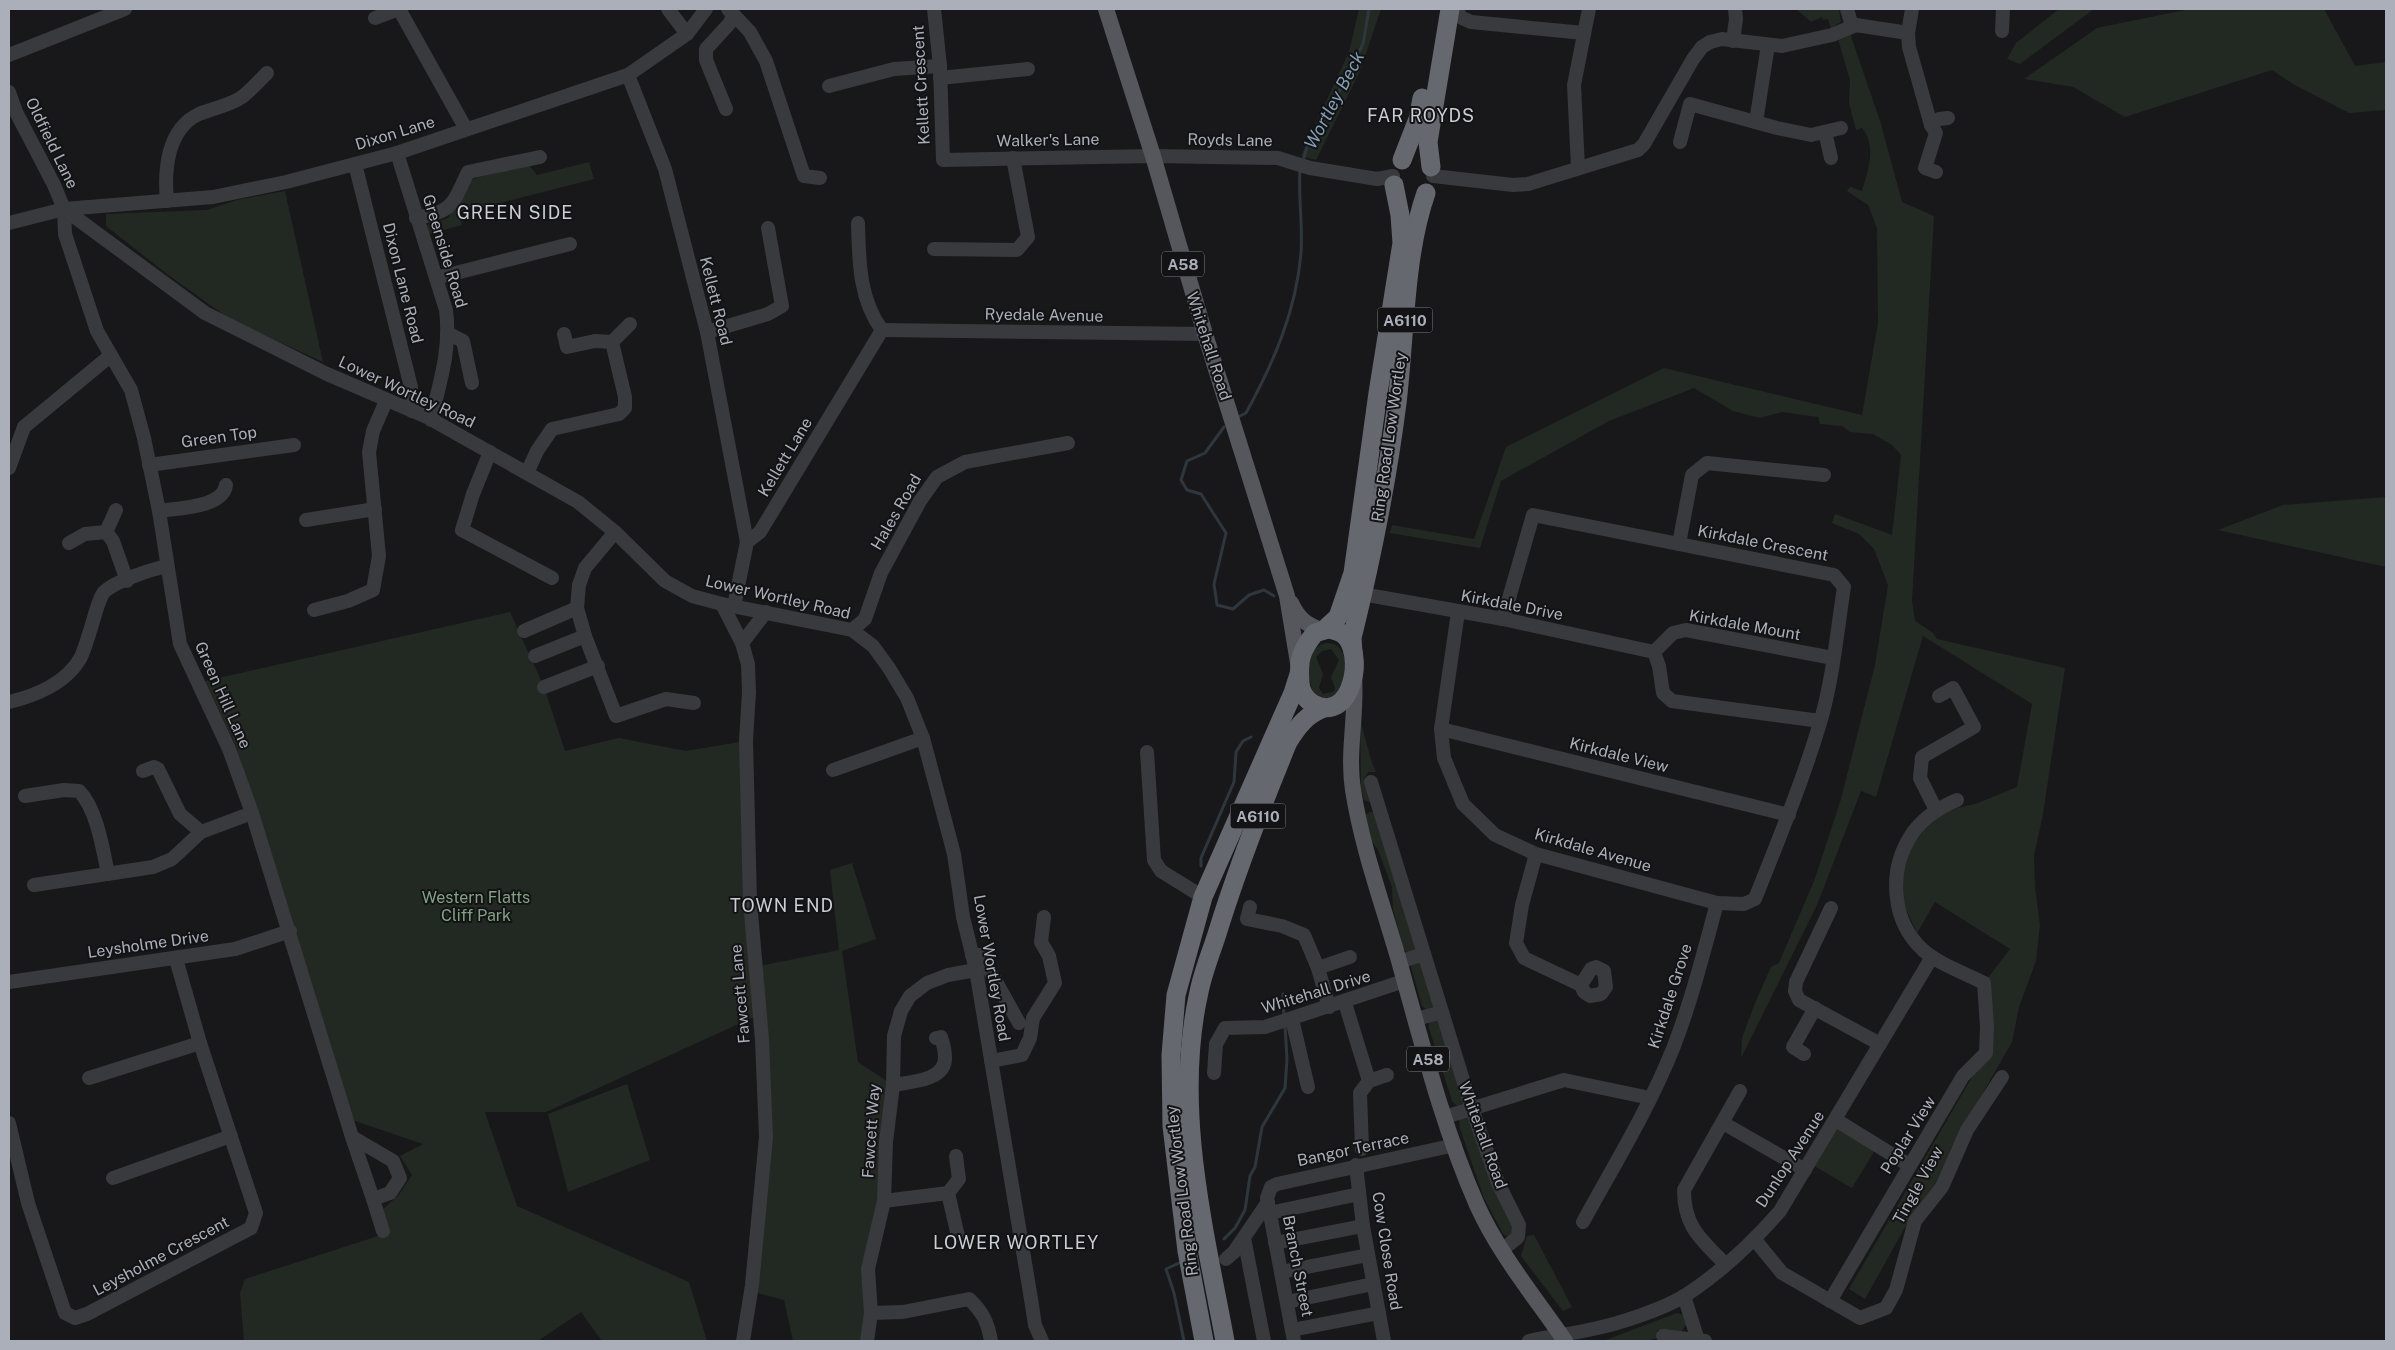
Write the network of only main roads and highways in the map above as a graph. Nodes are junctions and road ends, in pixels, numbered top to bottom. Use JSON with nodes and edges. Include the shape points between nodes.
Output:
{"nodes":[{"id":1,"x":1106,"y":9,"type":"edge"},
{"id":2,"x":1438,"y":9,"type":"edge"},
{"id":3,"x":1450,"y":9,"type":"edge"},
{"id":4,"x":1396,"y":174,"type":"junction"},
{"id":5,"x":1430,"y":179,"type":"junction"},
{"id":6,"x":1287,"y":596,"type":"junction"},
{"id":7,"x":1322,"y":630,"type":"junction"},
{"id":8,"x":1353,"y":652,"type":"junction"},
{"id":9,"x":1299,"y":668,"type":"junction"},
{"id":10,"x":1354,"y":673,"type":"junction"},
{"id":11,"x":1325,"y":708,"type":"junction"},
{"id":12,"x":1350,"y":738,"type":"junction"},
{"id":13,"x":1253,"y":828,"type":"junction"},
{"id":14,"x":1203,"y":897,"type":"junction"},
{"id":15,"x":1563,"y":1337,"type":"edge"},
{"id":16,"x":1204,"y":1341,"type":"edge"},
{"id":17,"x":1225,"y":1341,"type":"edge"}],
"edges":[{"from":1,"to":6,"type":"main road","name":"Whitehall Road","number":"A58"},
{"from":2,"to":4,"type":"highway","via":[[1418,119]]},
{"from":3,"to":5,"type":"highway","name":"Ring Road Low Wortley","number":"A6110","via":[[1428,142]]},
{"from":4,"to":5,"type":"highway","via":[[1408,158],[1420,158]]},
{"from":4,"to":5,"type":"highway","via":[[1403,195],[1409,197],[1415,197]]},
{"from":4,"to":7,"type":"highway","name":"Ring Road Low Wortley","number":"A6110","via":[[1402,243],[1353,572],[1338,617]]},
{"from":5,"to":8,"type":"highway","name":"Ring Road Low Wortley","number":"A6110","via":[[1415,231],[1397,404],[1352,638]]},
{"from":6,"to":7,"type":"main road","name":"Whitehall Road","number":"A58","via":[[1298,617]]},
{"from":6,"to":9,"type":"main road","name":"Whitehall Road","number":"A58"},
{"from":7,"to":8,"type":"highway","via":[[1338,631],[1344,635]]},
{"from":7,"to":9,"type":"highway","number":"A6110","via":[[1309,641]]},
{"from":8,"to":10,"type":"highway","number":"A6110"},
{"from":9,"to":11,"type":"highway","via":[[1304,695]]},
{"from":9,"to":14,"type":"highway","name":"Ring Road Low Wortley","number":"A6110","via":[[1294,693]]},
{"from":10,"to":11,"type":"highway","number":"A6110","via":[[1344,700]]},
{"from":10,"to":12,"type":"main road","name":"Whitehall Road","number":"A58"},
{"from":11,"to":12,"type":"main road","name":"Whitehall Road","number":"A58","via":[[1342,720]]},
{"from":11,"to":13,"type":"highway","name":"Ring Road Low Wortley","number":"A6110","via":[[1311,713],[1301,722],[1288,742]]},
{"from":12,"to":15,"type":"main road","name":"Whitehall Road","number":"A58","via":[[1356,809],[1445,1117],[1477,1206],[1502,1250]]},
{"from":13,"to":14,"type":"highway","via":[[1218,891]]},
{"from":13,"to":17,"type":"highway","name":"Ring Road Low Wortley","number":"A6110","via":[[1199,992],[1191,1064],[1191,1140],[1197,1191]]},
{"from":14,"to":16,"type":"highway","name":"Ring Road Low Wortley","number":"A6110","via":[[1176,995],[1171,1055],[1174,1145],[1188,1258]]}]}
